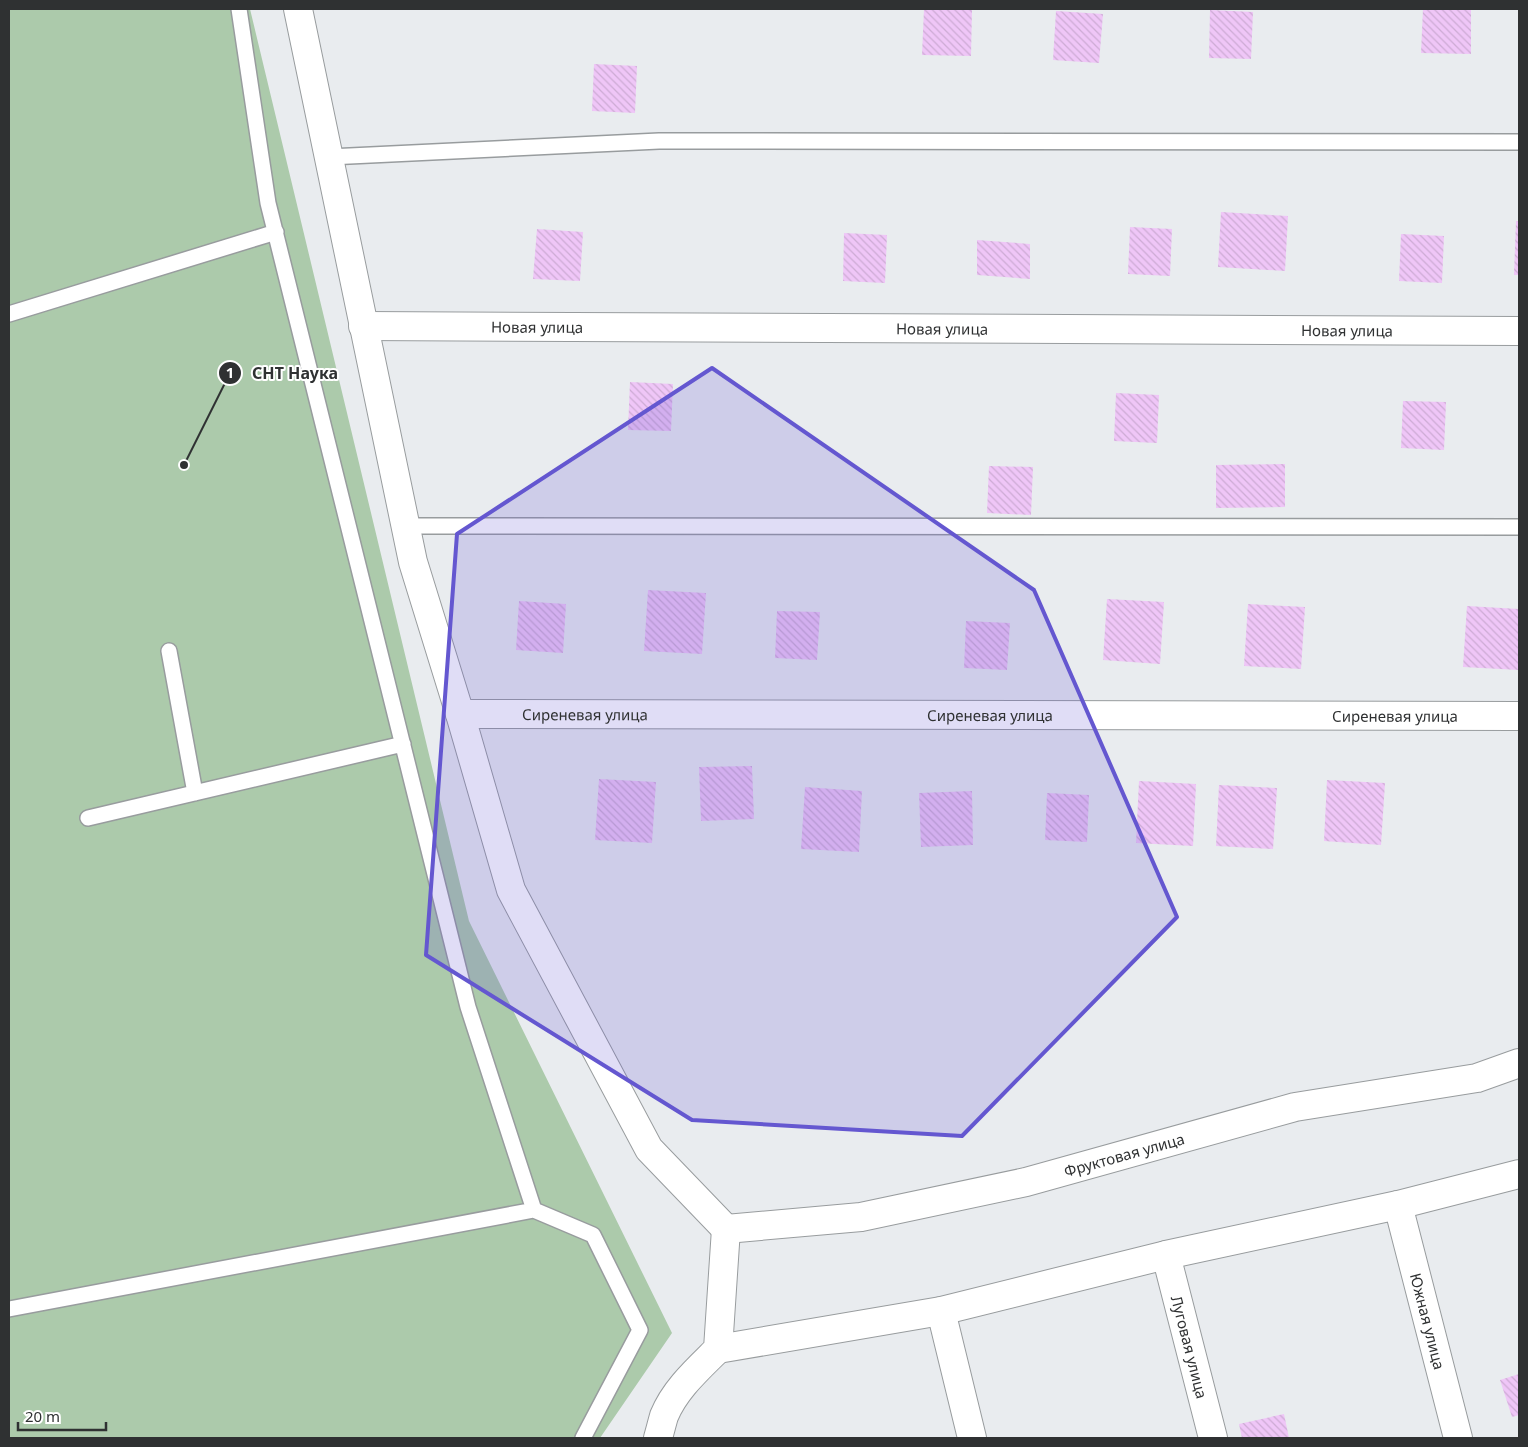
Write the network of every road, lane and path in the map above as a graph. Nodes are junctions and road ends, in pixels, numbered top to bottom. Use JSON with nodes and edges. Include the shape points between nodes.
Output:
{"nodes":[{"id":1,"x":239,"y":9,"type":"edge"},
{"id":2,"x":298,"y":9,"type":"edge"},
{"id":3,"x":1519,"y":142,"type":"edge"},
{"id":4,"x":328,"y":157,"type":"junction"},
{"id":5,"x":276,"y":232,"type":"junction"},
{"id":6,"x":9,"y":314,"type":"edge"},
{"id":7,"x":363,"y":326,"type":"junction"},
{"id":8,"x":1519,"y":331,"type":"edge"},
{"id":9,"x":405,"y":526,"type":"junction"},
{"id":10,"x":1519,"y":528,"type":"edge"},
{"id":11,"x":169,"y":651,"type":"dead end"},
{"id":12,"x":460,"y":714,"type":"junction"},
{"id":13,"x":1519,"y":716,"type":"edge"},
{"id":14,"x":403,"y":744,"type":"junction"},
{"id":15,"x":195,"y":793,"type":"junction"},
{"id":16,"x":88,"y":818,"type":"dead end"},
{"id":17,"x":1519,"y":1063,"type":"edge"},
{"id":18,"x":1519,"y":1174,"type":"edge"},
{"id":19,"x":1398,"y":1205,"type":"junction"},
{"id":20,"x":534,"y":1210,"type":"junction"},
{"id":21,"x":726,"y":1229,"type":"junction"},
{"id":22,"x":1166,"y":1255,"type":"junction"},
{"id":23,"x":9,"y":1309,"type":"edge"},
{"id":24,"x":941,"y":1311,"type":"junction"},
{"id":25,"x":718,"y":1349,"type":"junction"},
{"id":26,"x":583,"y":1438,"type":"edge"},
{"id":27,"x":658,"y":1438,"type":"edge"},
{"id":28,"x":972,"y":1438,"type":"edge"},
{"id":29,"x":1213,"y":1438,"type":"edge"},
{"id":30,"x":1458,"y":1438,"type":"edge"}],
"edges":[{"from":1,"to":5,"type":"lane","via":[[268,203]]},
{"from":2,"to":4,"type":"street"},
{"from":3,"to":4,"type":"lane","via":[[659,141]]},
{"from":4,"to":7,"type":"street"},
{"from":5,"to":6,"type":"lane"},
{"from":5,"to":14,"type":"lane"},
{"from":7,"to":8,"type":"street","name":"Новая улица"},
{"from":7,"to":9,"type":"street"},
{"from":9,"to":10,"type":"lane"},
{"from":9,"to":12,"type":"street","via":[[412,562]]},
{"from":11,"to":15,"type":"lane"},
{"from":12,"to":13,"type":"street","name":"Сиреневая улица"},
{"from":12,"to":21,"type":"street","via":[[511,890],[650,1149]]},
{"from":14,"to":15,"type":"lane"},
{"from":14,"to":20,"type":"lane","via":[[468,1007]]},
{"from":15,"to":16,"type":"lane"},
{"from":17,"to":21,"type":"street","name":"Фруктовая улица","via":[[1477,1078],[1295,1107],[1026,1182],[870,1215]]},
{"from":18,"to":19,"type":"street"},
{"from":19,"to":22,"type":"street"},
{"from":19,"to":30,"type":"street","name":"Южная улица"},
{"from":20,"to":23,"type":"lane"},
{"from":20,"to":26,"type":"lane","via":[[593,1235],[640,1330]]},
{"from":21,"to":25,"type":"street"},
{"from":22,"to":24,"type":"street"},
{"from":22,"to":29,"type":"street","name":"Луговая улица"},
{"from":24,"to":25,"type":"street"},
{"from":24,"to":28,"type":"street"},
{"from":25,"to":27,"type":"street","via":[[683,1384],[664,1416]]}]}
